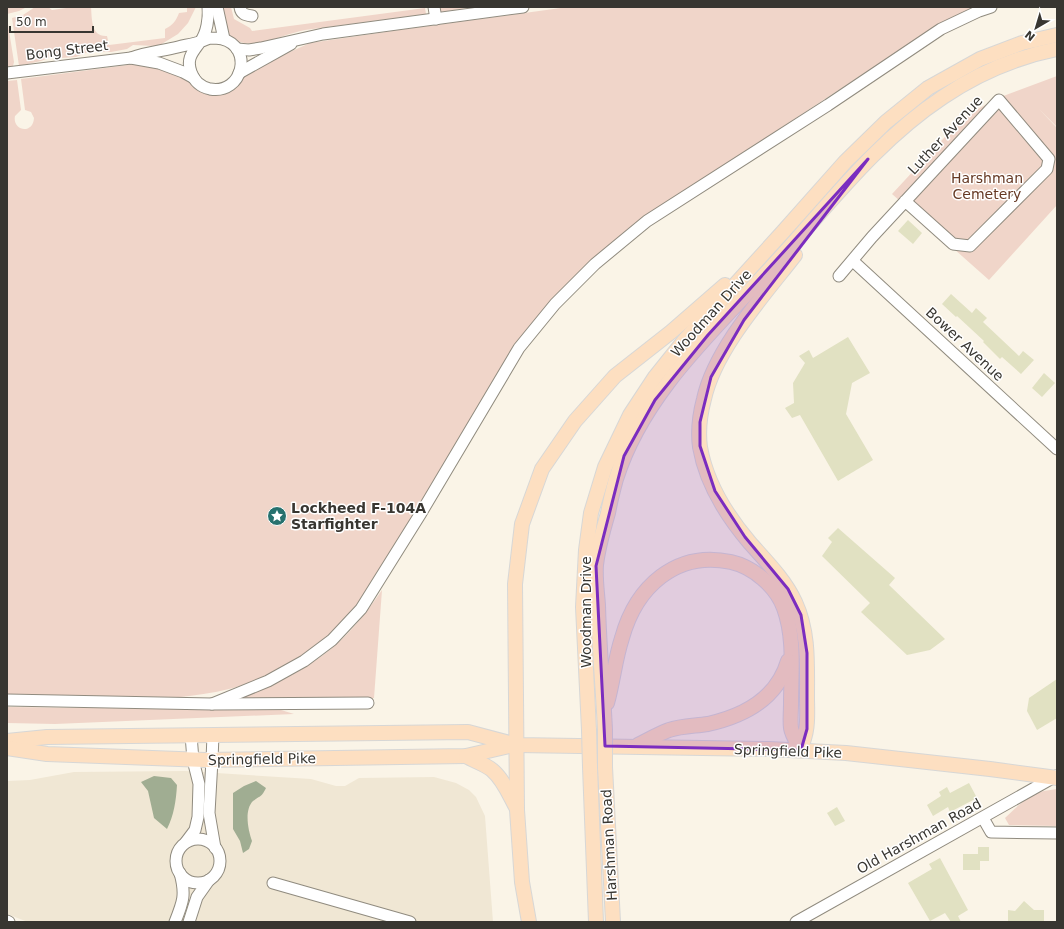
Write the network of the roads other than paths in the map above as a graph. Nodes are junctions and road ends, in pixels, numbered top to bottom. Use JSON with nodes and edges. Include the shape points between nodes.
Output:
{"nodes":[{"id":1,"x":208,"y":7,"type":"edge"},
{"id":2,"x":217,"y":7,"type":"edge"},
{"id":3,"x":240,"y":7,"type":"edge"},
{"id":4,"x":434,"y":7,"type":"edge"},
{"id":5,"x":523,"y":7,"type":"edge"},
{"id":6,"x":991,"y":7,"type":"edge"},
{"id":7,"x":252,"y":16,"type":"dead end"},
{"id":8,"x":436,"y":19,"type":"junction"},
{"id":9,"x":1057,"y":35,"type":"edge"},
{"id":10,"x":224,"y":39,"type":"junction"},
{"id":11,"x":295,"y":41,"type":"junction"},
{"id":12,"x":201,"y":42,"type":"junction"},
{"id":13,"x":237,"y":49,"type":"junction"},
{"id":14,"x":1057,"y":49,"type":"edge"},
{"id":15,"x":131,"y":58,"type":"junction"},
{"id":16,"x":7,"y":73,"type":"edge"},
{"id":17,"x":240,"y":73,"type":"junction"},
{"id":18,"x":194,"y":78,"type":"junction"},
{"id":19,"x":868,"y":159,"type":"junction"},
{"id":20,"x":905,"y":201,"type":"junction"},
{"id":21,"x":782,"y":233,"type":"junction"},
{"id":22,"x":853,"y":261,"type":"junction"},
{"id":23,"x":839,"y":276,"type":"dead end"},
{"id":24,"x":1057,"y":449,"type":"edge"},
{"id":25,"x":791,"y":641,"type":"junction"},
{"id":26,"x":7,"y":700,"type":"edge"},
{"id":27,"x":368,"y":703,"type":"dead end"},
{"id":28,"x":212,"y":704,"type":"junction"},
{"id":29,"x":604,"y":715,"type":"junction"},
{"id":30,"x":604,"y":730,"type":"joint"},
{"id":31,"x":191,"y":735,"type":"junction"},
{"id":32,"x":212,"y":735,"type":"junction"},
{"id":33,"x":7,"y":741,"type":"edge"},
{"id":34,"x":517,"y":744,"type":"junction"},
{"id":35,"x":634,"y":746,"type":"junction"},
{"id":36,"x":7,"y":748,"type":"edge"},
{"id":37,"x":801,"y":750,"type":"junction"},
{"id":38,"x":466,"y":756,"type":"junction"},
{"id":39,"x":193,"y":760,"type":"junction"},
{"id":40,"x":212,"y":760,"type":"junction"},
{"id":41,"x":590,"y":767,"type":"joint"},
{"id":42,"x":1056,"y":777,"type":"edge"},
{"id":43,"x":517,"y":810,"type":"junction"},
{"id":44,"x":983,"y":818,"type":"junction"},
{"id":45,"x":1057,"y":832,"type":"edge"},
{"id":46,"x":186,"y":842,"type":"junction"},
{"id":47,"x":215,"y":848,"type":"junction"},
{"id":48,"x":180,"y":874,"type":"junction"},
{"id":49,"x":209,"y":880,"type":"junction"},
{"id":50,"x":273,"y":882,"type":"dead end"},
{"id":51,"x":175,"y":922,"type":"edge"},
{"id":52,"x":189,"y":922,"type":"edge"},
{"id":53,"x":410,"y":922,"type":"edge"},
{"id":54,"x":529,"y":922,"type":"edge"},
{"id":55,"x":596,"y":922,"type":"edge"},
{"id":56,"x":613,"y":922,"type":"edge"},
{"id":57,"x":796,"y":922,"type":"edge"}],
"edges":[{"from":1,"to":12,"type":"street","via":[[207,26]]},
{"from":2,"to":10,"type":"street"},
{"from":3,"to":7,"type":"street","via":[[244,15]]},
{"from":4,"to":8,"type":"street"},
{"from":5,"to":8,"type":"street"},
{"from":6,"to":28,"type":"street","via":[[941,29],[647,221],[595,264],[555,304],[519,348],[361,609],[332,640],[304,661],[268,681]]},
{"from":8,"to":11,"type":"street","via":[[323,34]]},
{"from":9,"to":21,"type":"main road","name":"Woodman Drive","via":[[980,59],[928,88],[886,122],[845,162]]},
{"from":10,"to":12,"type":"street","via":[[208,38]]},
{"from":10,"to":13,"type":"street"},
{"from":11,"to":13,"type":"street","via":[[249,50]]},
{"from":11,"to":17,"type":"street"},
{"from":12,"to":15,"type":"street","via":[[143,53]]},
{"from":12,"to":18,"type":"street","via":[[195,47],[189,63]]},
{"from":13,"to":17,"type":"street","via":[[241,61]]},
{"from":14,"to":19,"type":"main road","name":"Woodman Drive","via":[[998,67],[943,96]]},
{"from":15,"to":16,"type":"street","name":"Bong Street"},
{"from":15,"to":18,"type":"street","via":[[159,63]]},
{"from":17,"to":18,"type":"street","via":[[230,86],[214,90],[199,84]]},
{"from":19,"to":29,"type":"main road","name":"Woodman Drive","via":[[679,369],[644,417],[624,456],[601,538],[596,566]]},
{"from":19,"to":37,"type":"main road","via":[[744,320],[711,377],[700,422],[700,446],[706,471],[715,491],[745,537],[788,589],[801,615],[805,630],[807,668],[807,729]]},
{"from":20,"to":20,"type":"street","name":"Luther Avenue","via":[[999,100],[1048,159],[1047,168],[970,246],[953,244]]},
{"from":20,"to":22,"type":"street","name":"Luther Avenue"},
{"from":21,"to":34,"type":"main road","via":[[671,332],[615,376],[575,420],[542,469],[522,524],[515,584]]},
{"from":21,"to":41,"type":"main road","name":"Woodman Drive","bridge":true,"via":[[683,342],[655,377],[630,415],[605,467],[590,513],[583,607]]},
{"from":22,"to":23,"type":"street","name":"Luther Avenue"},
{"from":22,"to":24,"type":"street","name":"Bower Avenue"},
{"from":25,"to":29,"type":"main road","via":[[790,624],[783,605],[765,580],[751,570],[719,559],[701,559],[682,564],[663,573],[651,584],[630,616],[622,637]]},
{"from":25,"to":35,"type":"main road","via":[[787,666],[780,680],[759,704],[733,717],[669,730]]},
{"from":25,"to":37,"type":"main road","via":[[791,729]]},
{"from":26,"to":28,"type":"street"},
{"from":27,"to":28,"type":"street"},
{"from":29,"to":30,"type":"main road","name":"Woodman Drive"},
{"from":30,"to":56,"type":"main road","name":"Harshman Road","bridge":true},
{"from":31,"to":32,"type":"main road","name":"Springfield Pike"},
{"from":31,"to":33,"type":"main road","name":"Springfield Pike"},
{"from":31,"to":39,"type":"street"},
{"from":32,"to":34,"type":"main road","name":"Springfield Pike","via":[[468,732]]},
{"from":32,"to":40,"type":"street"},
{"from":34,"to":35,"type":"main road","name":"Springfield Pike"},
{"from":34,"to":38,"type":"main road","name":"Springfield Pike"},
{"from":34,"to":43,"type":"main road"},
{"from":35,"to":37,"type":"main road","name":"Springfield Pike"},
{"from":36,"to":39,"type":"main road","name":"Springfield Pike","via":[[47,754]]},
{"from":37,"to":42,"type":"main road","name":"Springfield Pike","via":[[853,753]]},
{"from":38,"to":40,"type":"main road","name":"Springfield Pike"},
{"from":38,"to":43,"type":"main road","via":[[497,775]]},
{"from":39,"to":40,"type":"main road","name":"Springfield Pike"},
{"from":39,"to":46,"type":"street","via":[[199,784],[198,817],[195,830]]},
{"from":40,"to":47,"type":"street","via":[[209,813]]},
{"from":41,"to":55,"type":"main road","name":"Harshman Road"},
{"from":42,"to":44,"type":"street","name":"Old Harshman Road"},
{"from":43,"to":54,"type":"main road","via":[[522,882]]},
{"from":44,"to":45,"type":"street","via":[[991,832]]},
{"from":44,"to":57,"type":"street","name":"Old Harshman Road"},
{"from":46,"to":47,"type":"street","via":[[201,839],[210,842]]},
{"from":46,"to":48,"type":"street","via":[[180,847],[176,859],[176,867]]},
{"from":47,"to":49,"type":"street","via":[[220,862]]},
{"from":48,"to":49,"type":"street","via":[[194,883]]},
{"from":48,"to":51,"type":"street","via":[[184,888],[183,902]]},
{"from":49,"to":52,"type":"street","via":[[197,897]]},
{"from":50,"to":53,"type":"street"}]}
